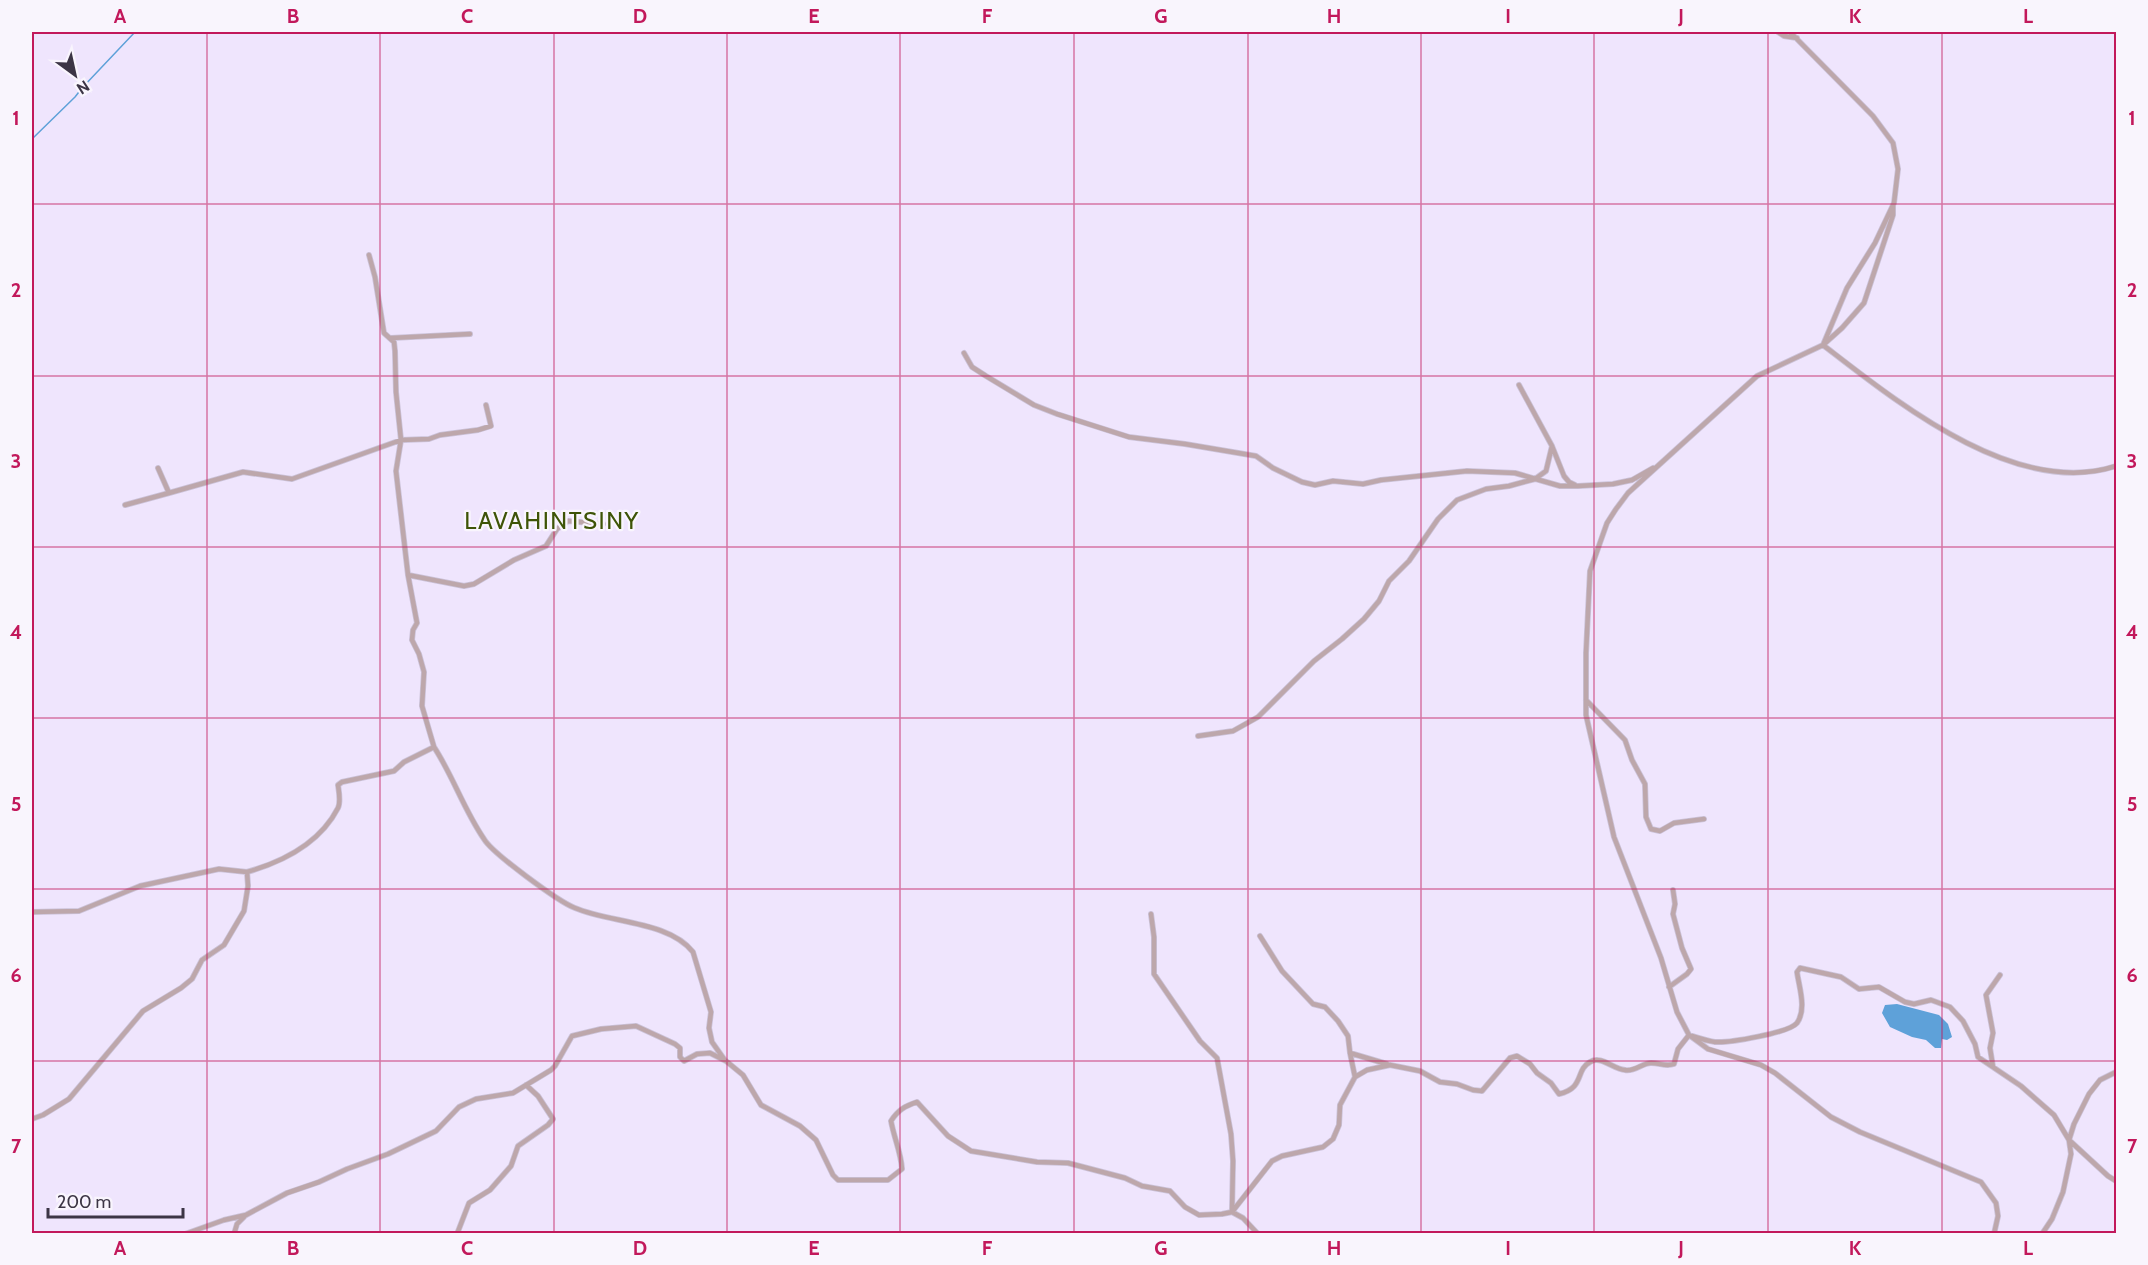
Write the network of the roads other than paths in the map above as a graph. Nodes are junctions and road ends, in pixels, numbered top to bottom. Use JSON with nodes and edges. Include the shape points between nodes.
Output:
{"nodes":[{"id":1,"x":1778,"y":32,"type":"edge"},
{"id":2,"x":1790,"y":32,"type":"edge"},
{"id":3,"x":1797,"y":38,"type":"junction"},
{"id":4,"x":1893,"y":203,"type":"junction"},
{"id":5,"x":369,"y":255,"type":"dead end"},
{"id":6,"x":470,"y":334,"type":"dead end"},
{"id":7,"x":391,"y":338,"type":"junction"},
{"id":8,"x":1822,"y":345,"type":"junction"},
{"id":9,"x":964,"y":353,"type":"dead end"},
{"id":10,"x":1519,"y":385,"type":"dead end"},
{"id":11,"x":486,"y":405,"type":"dead end"},
{"id":12,"x":400,"y":440,"type":"junction"},
{"id":13,"x":1552,"y":446,"type":"junction"},
{"id":14,"x":1658,"y":465,"type":"junction"},
{"id":15,"x":2116,"y":466,"type":"edge"},
{"id":16,"x":158,"y":468,"type":"dead end"},
{"id":17,"x":1536,"y":479,"type":"junction"},
{"id":18,"x":1613,"y":484,"type":"junction"},
{"id":19,"x":1578,"y":486,"type":"junction"},
{"id":20,"x":1628,"y":493,"type":"junction"},
{"id":21,"x":169,"y":494,"type":"junction"},
{"id":22,"x":125,"y":505,"type":"dead end"},
{"id":23,"x":603,"y":524,"type":"dead end"},
{"id":24,"x":408,"y":575,"type":"junction"},
{"id":25,"x":1586,"y":700,"type":"junction"},
{"id":26,"x":1198,"y":736,"type":"dead end"},
{"id":27,"x":434,"y":747,"type":"junction"},
{"id":28,"x":1704,"y":819,"type":"dead end"},
{"id":29,"x":247,"y":872,"type":"junction"},
{"id":30,"x":1673,"y":890,"type":"dead end"},
{"id":31,"x":32,"y":912,"type":"edge"},
{"id":32,"x":1151,"y":914,"type":"dead end"},
{"id":33,"x":1260,"y":936,"type":"dead end"},
{"id":34,"x":2000,"y":975,"type":"dead end"},
{"id":35,"x":1669,"y":987,"type":"junction"},
{"id":36,"x":1689,"y":1035,"type":"junction"},
{"id":37,"x":1350,"y":1053,"type":"junction"},
{"id":38,"x":726,"y":1061,"type":"junction"},
{"id":39,"x":1390,"y":1065,"type":"junction"},
{"id":40,"x":1993,"y":1067,"type":"junction"},
{"id":41,"x":2116,"y":1072,"type":"edge"},
{"id":42,"x":1355,"y":1077,"type":"junction"},
{"id":43,"x":526,"y":1085,"type":"junction"},
{"id":44,"x":32,"y":1119,"type":"edge"},
{"id":45,"x":2069,"y":1140,"type":"junction"},
{"id":46,"x":2116,"y":1181,"type":"edge"},
{"id":47,"x":1232,"y":1212,"type":"junction"},
{"id":48,"x":246,"y":1215,"type":"junction"},
{"id":49,"x":185,"y":1233,"type":"edge"},
{"id":50,"x":234,"y":1233,"type":"edge"},
{"id":51,"x":457,"y":1233,"type":"edge"},
{"id":52,"x":1258,"y":1233,"type":"edge"},
{"id":53,"x":1994,"y":1233,"type":"edge"},
{"id":54,"x":2042,"y":1233,"type":"edge"}],
"edges":[{"from":1,"to":3,"type":"street"},
{"from":2,"to":3,"type":"street"},
{"from":3,"to":4,"type":"street","via":[[1874,116],[1893,142],[1898,169]]},
{"from":4,"to":8,"type":"street","via":[[1875,243],[1847,288]]},
{"from":4,"to":8,"type":"street","via":[[1893,215],[1864,303]]},
{"from":5,"to":7,"type":"street","via":[[384,333]]},
{"from":6,"to":7,"type":"street"},
{"from":7,"to":12,"type":"street"},
{"from":8,"to":14,"type":"street","via":[[1756,376]]},
{"from":8,"to":15,"type":"street","via":[[1952,436],[1999,457],[2054,473],[2103,471]]},
{"from":9,"to":17,"type":"street","via":[[972,367],[1034,405],[1057,414],[1129,437],[1256,456],[1273,468],[1314,485],[1333,481],[1363,484],[1467,471],[1515,473]]},
{"from":10,"to":13,"type":"street"},
{"from":11,"to":12,"type":"street","via":[[491,426],[429,439]]},
{"from":12,"to":21,"type":"street","via":[[292,479],[243,472]]},
{"from":12,"to":24,"type":"street","via":[[396,471]]},
{"from":13,"to":17,"type":"street","via":[[1546,471]]},
{"from":13,"to":19,"type":"street","via":[[1564,476]]},
{"from":14,"to":18,"type":"street","via":[[1632,480]]},
{"from":14,"to":20,"type":"street"},
{"from":16,"to":21,"type":"street"},
{"from":17,"to":19,"type":"street"},
{"from":17,"to":26,"type":"street","via":[[1486,489],[1457,500],[1389,580],[1364,619],[1314,661],[1258,717],[1233,731]]},
{"from":18,"to":19,"type":"street"},
{"from":18,"to":20,"type":"street","via":[[1622,484]]},
{"from":20,"to":25,"type":"street","via":[[1607,523],[1590,571]]},
{"from":21,"to":22,"type":"street"},
{"from":23,"to":24,"type":"street","via":[[568,521],[557,528],[546,546],[474,584],[464,586]]},
{"from":24,"to":27,"type":"street","via":[[417,623],[412,640],[424,672],[422,706]]},
{"from":25,"to":28,"type":"street","via":[[1625,740],[1645,784],[1646,817],[1651,829],[1660,831],[1674,823]]},
{"from":25,"to":35,"type":"street","via":[[1586,715],[1614,837]]},
{"from":27,"to":29,"type":"street","via":[[394,771],[342,782],[338,785],[339,807],[321,830],[291,856]]},
{"from":27,"to":38,"type":"street","via":[[485,842],[534,881],[574,908],[652,927],[687,945],[693,952],[711,1012],[712,1042]]},
{"from":29,"to":31,"type":"street","via":[[219,869],[140,886],[79,911]]},
{"from":29,"to":44,"type":"street","via":[[244,911],[224,945],[202,960],[192,980],[143,1011],[69,1099]]},
{"from":30,"to":35,"type":"street","via":[[1673,914],[1691,969]]},
{"from":32,"to":47,"type":"street","via":[[1154,974],[1200,1041],[1217,1058],[1231,1134]]},
{"from":33,"to":37,"type":"street","via":[[1282,971],[1314,1004],[1325,1007],[1338,1021],[1348,1036]]},
{"from":34,"to":40,"type":"street","via":[[1986,995]]},
{"from":35,"to":36,"type":"street"},
{"from":36,"to":39,"type":"street","via":[[1678,1049],[1674,1064],[1650,1062],[1625,1071],[1599,1060],[1590,1061],[1578,1083],[1559,1094],[1517,1056],[1510,1058],[1482,1091]]},
{"from":36,"to":40,"type":"street","via":[[1717,1042],[1786,1030],[1797,1022],[1802,1002],[1797,972],[1800,968],[1841,977],[1860,989],[1879,987],[1905,1002],[1931,1000],[1950,1007],[1963,1021],[1978,1057]]},
{"from":36,"to":53,"type":"street","via":[[1708,1049],[1751,1061],[1775,1073],[1809,1102],[1860,1132],[1981,1182],[1996,1203]]},
{"from":37,"to":39,"type":"street"},
{"from":37,"to":42,"type":"street"},
{"from":38,"to":43,"type":"street","via":[[710,1053],[684,1061],[675,1044],[636,1026],[601,1029],[572,1036],[555,1066]]},
{"from":38,"to":47,"type":"street","via":[[743,1075],[761,1104],[816,1140],[838,1180],[888,1180],[902,1169],[891,1121],[904,1106],[917,1102],[948,1136],[971,1151],[1068,1163],[1125,1178],[1170,1191],[1199,1215]]},
{"from":39,"to":42,"type":"street"},
{"from":40,"to":45,"type":"street","via":[[2054,1115]]},
{"from":41,"to":45,"type":"street","via":[[2100,1080],[2089,1094]]},
{"from":42,"to":47,"type":"street","via":[[1340,1105],[1334,1139],[1323,1147],[1272,1161]]},
{"from":43,"to":48,"type":"street","via":[[513,1093],[477,1099],[459,1107],[436,1131],[287,1193]]},
{"from":43,"to":51,"type":"street","via":[[552,1119],[518,1146],[511,1166],[490,1190],[469,1203]]},
{"from":45,"to":46,"type":"street"},
{"from":45,"to":54,"type":"street","via":[[2071,1154],[2063,1192]]},
{"from":47,"to":52,"type":"street"},
{"from":48,"to":49,"type":"street"},
{"from":48,"to":50,"type":"street"}]}
